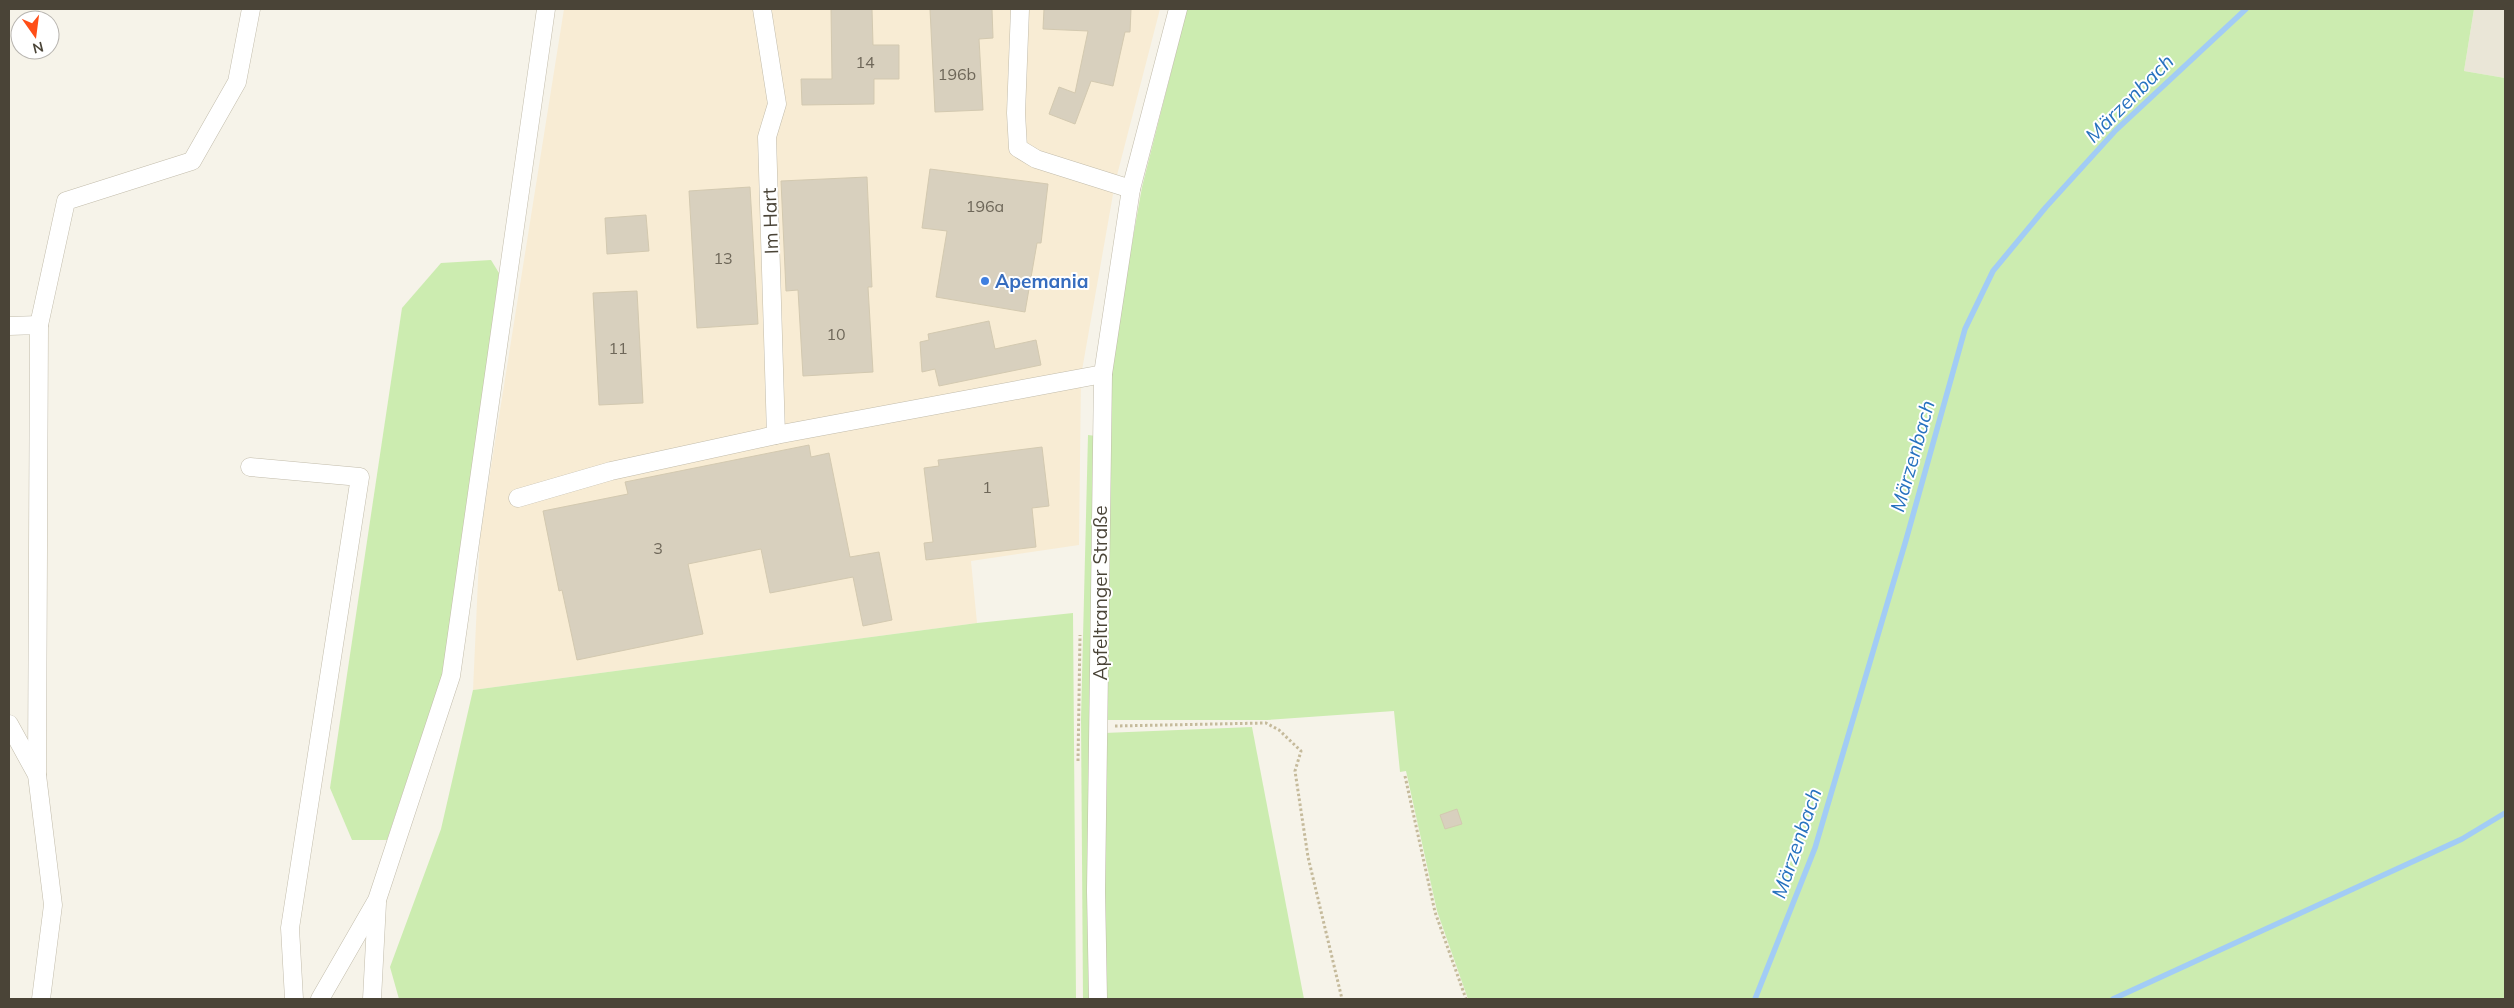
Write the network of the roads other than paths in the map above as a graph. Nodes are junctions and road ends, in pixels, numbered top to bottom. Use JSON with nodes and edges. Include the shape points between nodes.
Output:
{"nodes":[{"id":1,"x":251,"y":9,"type":"edge"},
{"id":2,"x":531,"y":9,"type":"edge"},
{"id":3,"x":762,"y":9,"type":"edge"},
{"id":4,"x":1020,"y":9,"type":"edge"},
{"id":5,"x":1178,"y":9,"type":"edge"},
{"id":6,"x":545,"y":16,"type":"edge"},
{"id":7,"x":1131,"y":189,"type":"junction"},
{"id":8,"x":40,"y":325,"type":"junction"},
{"id":9,"x":9,"y":326,"type":"edge"},
{"id":10,"x":1103,"y":374,"type":"junction"},
{"id":11,"x":776,"y":435,"type":"junction"},
{"id":12,"x":250,"y":467,"type":"dead end"},
{"id":13,"x":518,"y":498,"type":"dead end"},
{"id":14,"x":9,"y":724,"type":"edge"},
{"id":15,"x":37,"y":775,"type":"junction"},
{"id":16,"x":377,"y":900,"type":"junction"},
{"id":17,"x":41,"y":999,"type":"edge"},
{"id":18,"x":294,"y":999,"type":"edge"},
{"id":19,"x":320,"y":999,"type":"edge"},
{"id":20,"x":372,"y":999,"type":"edge"},
{"id":21,"x":1098,"y":999,"type":"edge"}],
"edges":[{"from":1,"to":8,"type":"street","via":[[237,82],[192,162],[66,201]]},
{"from":2,"to":6,"type":"street"},
{"from":3,"to":11,"type":"street","name":"Im Hart","via":[[777,104],[767,136]]},
{"from":4,"to":7,"type":"street","via":[[1016,113],[1018,148],[1036,159]]},
{"from":5,"to":7,"type":"street","name":"Apfeltranger Straße"},
{"from":6,"to":16,"type":"street","via":[[451,676]]},
{"from":7,"to":10,"type":"street","name":"Apfeltranger Straße"},
{"from":8,"to":9,"type":"street"},
{"from":8,"to":15,"type":"street"},
{"from":10,"to":11,"type":"street"},
{"from":10,"to":21,"type":"street","name":"Apfeltranger Straße","via":[[1096,891]]},
{"from":11,"to":13,"type":"street","via":[[611,471]]},
{"from":12,"to":18,"type":"street","via":[[360,477],[290,928]]},
{"from":14,"to":15,"type":"street"},
{"from":15,"to":17,"type":"street","via":[[53,905]]},
{"from":16,"to":19,"type":"street"},
{"from":16,"to":20,"type":"street"}]}
